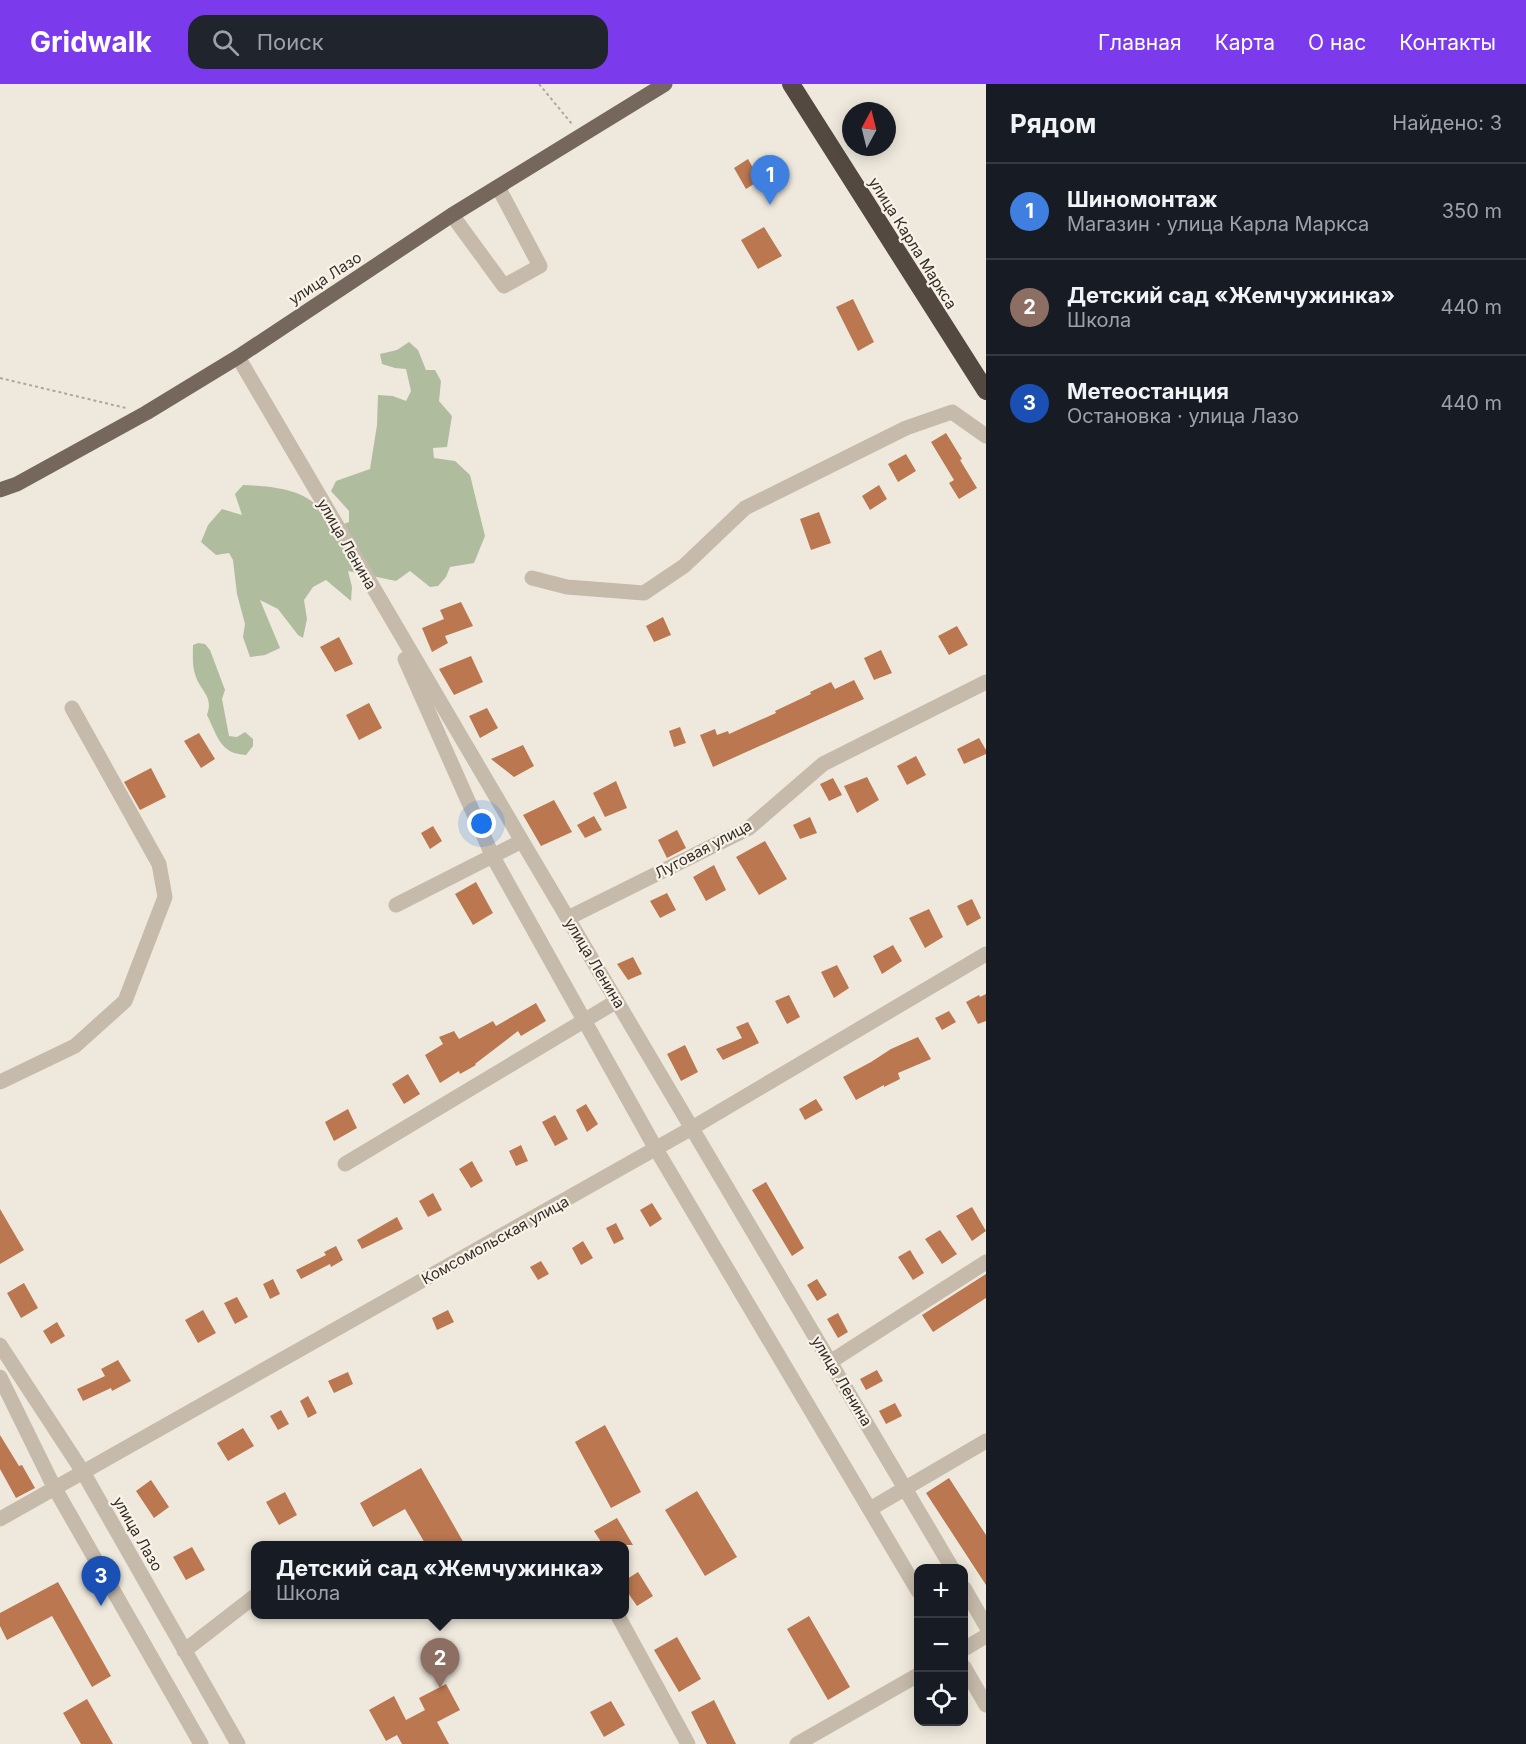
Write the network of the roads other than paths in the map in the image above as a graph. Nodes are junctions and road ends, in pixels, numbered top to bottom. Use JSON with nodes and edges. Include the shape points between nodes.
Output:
{"nodes":[{"id":1,"x":665,"y":84,"type":"edge"},
{"id":2,"x":791,"y":84,"type":"edge"},
{"id":3,"x":498,"y":187,"type":"junction"},
{"id":4,"x":452,"y":215,"type":"junction"},
{"id":5,"x":238,"y":357,"type":"junction"},
{"id":6,"x":986,"y":391,"type":"edge"},
{"id":7,"x":986,"y":436,"type":"edge"},
{"id":8,"x":17,"y":484,"type":"junction"},
{"id":9,"x":0,"y":490,"type":"edge"},
{"id":10,"x":0,"y":495,"type":"edge"},
{"id":11,"x":532,"y":578,"type":"dead end"},
{"id":12,"x":375,"y":591,"type":"junction"},
{"id":13,"x":986,"y":682,"type":"edge"},
{"id":14,"x":72,"y":708,"type":"dead end"},
{"id":15,"x":522,"y":842,"type":"junction"},
{"id":16,"x":493,"y":857,"type":"junction"},
{"id":17,"x":396,"y":905,"type":"dead end"},
{"id":18,"x":568,"y":918,"type":"junction"},
{"id":19,"x":986,"y":954,"type":"edge"},
{"id":20,"x":617,"y":1001,"type":"junction"},
{"id":21,"x":584,"y":1021,"type":"junction"},
{"id":22,"x":0,"y":1082,"type":"edge"},
{"id":23,"x":692,"y":1128,"type":"junction"},
{"id":24,"x":656,"y":1149,"type":"junction"},
{"id":25,"x":345,"y":1164,"type":"dead end"},
{"id":26,"x":986,"y":1262,"type":"edge"},
{"id":27,"x":0,"y":1346,"type":"edge"},
{"id":28,"x":830,"y":1362,"type":"junction"},
{"id":29,"x":0,"y":1377,"type":"edge"},
{"id":30,"x":986,"y":1441,"type":"edge"},
{"id":31,"x":82,"y":1472,"type":"junction"},
{"id":32,"x":54,"y":1487,"type":"junction"},
{"id":33,"x":905,"y":1489,"type":"junction"},
{"id":34,"x":870,"y":1509,"type":"junction"},
{"id":35,"x":0,"y":1519,"type":"edge"},
{"id":36,"x":949,"y":1564,"type":"edge"},
{"id":37,"x":914,"y":1584,"type":"edge"},
{"id":38,"x":968,"y":1596,"type":"edge"},
{"id":39,"x":251,"y":1599,"type":"edge"},
{"id":40,"x":620,"y":1619,"type":"edge"},
{"id":41,"x":986,"y":1626,"type":"edge"},
{"id":42,"x":986,"y":1636,"type":"edge"},
{"id":43,"x":968,"y":1646,"type":"edge"},
{"id":44,"x":184,"y":1650,"type":"junction"},
{"id":45,"x":966,"y":1672,"type":"edge"},
{"id":46,"x":914,"y":1677,"type":"edge"},
{"id":47,"x":986,"y":1705,"type":"edge"},
{"id":48,"x":201,"y":1744,"type":"edge"},
{"id":49,"x":238,"y":1744,"type":"edge"},
{"id":50,"x":688,"y":1744,"type":"edge"},
{"id":51,"x":797,"y":1744,"type":"edge"}],
"edges":[{"from":1,"to":3,"type":"main road","name":"улица Лазо"},
{"from":2,"to":6,"type":"highway","name":"улица Карла Маркса"},
{"from":3,"to":4,"type":"main road","name":"улица Лазо"},
{"from":3,"to":4,"type":"street","via":[[540,266],[504,286]]},
{"from":4,"to":5,"type":"main road","name":"улица Лазо"},
{"from":5,"to":8,"type":"main road","name":"улица Лазо"},
{"from":5,"to":12,"type":"street","name":"улица Ленина"},
{"from":7,"to":11,"type":"street","via":[[952,412],[906,428],[745,508],[684,566],[644,592],[567,587]]},
{"from":8,"to":9,"type":"main road"},
{"from":8,"to":10,"type":"street","name":"улица Лазо"},
{"from":12,"to":15,"type":"street","name":"улица Ленина"},
{"from":12,"to":16,"type":"street"},
{"from":13,"to":18,"type":"street","name":"Луговая улица","via":[[823,764],[749,828]]},
{"from":14,"to":22,"type":"street","via":[[159,864],[165,897],[125,1001],[75,1046]]},
{"from":15,"to":16,"type":"street"},
{"from":15,"to":18,"type":"street","name":"улица Ленина"},
{"from":16,"to":17,"type":"street"},
{"from":16,"to":21,"type":"street"},
{"from":18,"to":20,"type":"street","name":"улица Ленина"},
{"from":19,"to":23,"type":"street","name":"Комсомольская улица"},
{"from":20,"to":21,"type":"street"},
{"from":20,"to":23,"type":"street","name":"улица Ленина"},
{"from":21,"to":24,"type":"street"},
{"from":21,"to":25,"type":"street"},
{"from":23,"to":24,"type":"street","name":"Комсомольская улица"},
{"from":23,"to":28,"type":"street","name":"улица Ленина"},
{"from":24,"to":31,"type":"street","name":"Комсомольская улица"},
{"from":24,"to":34,"type":"street"},
{"from":26,"to":28,"type":"street"},
{"from":27,"to":31,"type":"street","name":"улица Лазо"},
{"from":28,"to":33,"type":"street","name":"улица Ленина"},
{"from":29,"to":32,"type":"street"},
{"from":30,"to":33,"type":"street"},
{"from":31,"to":32,"type":"street","name":"Комсомольская улица"},
{"from":31,"to":44,"type":"street","name":"улица Лазо"},
{"from":32,"to":35,"type":"street","name":"Комсомольская улица"},
{"from":32,"to":48,"type":"street"},
{"from":33,"to":34,"type":"street"},
{"from":33,"to":36,"type":"street","name":"улица Ленина"},
{"from":34,"to":37,"type":"street"},
{"from":38,"to":41,"type":"street"},
{"from":39,"to":44,"type":"street"},
{"from":40,"to":50,"type":"street"},
{"from":42,"to":43,"type":"street"},
{"from":44,"to":49,"type":"street","name":"улица Лазо"},
{"from":45,"to":47,"type":"street"},
{"from":46,"to":51,"type":"street"}]}
